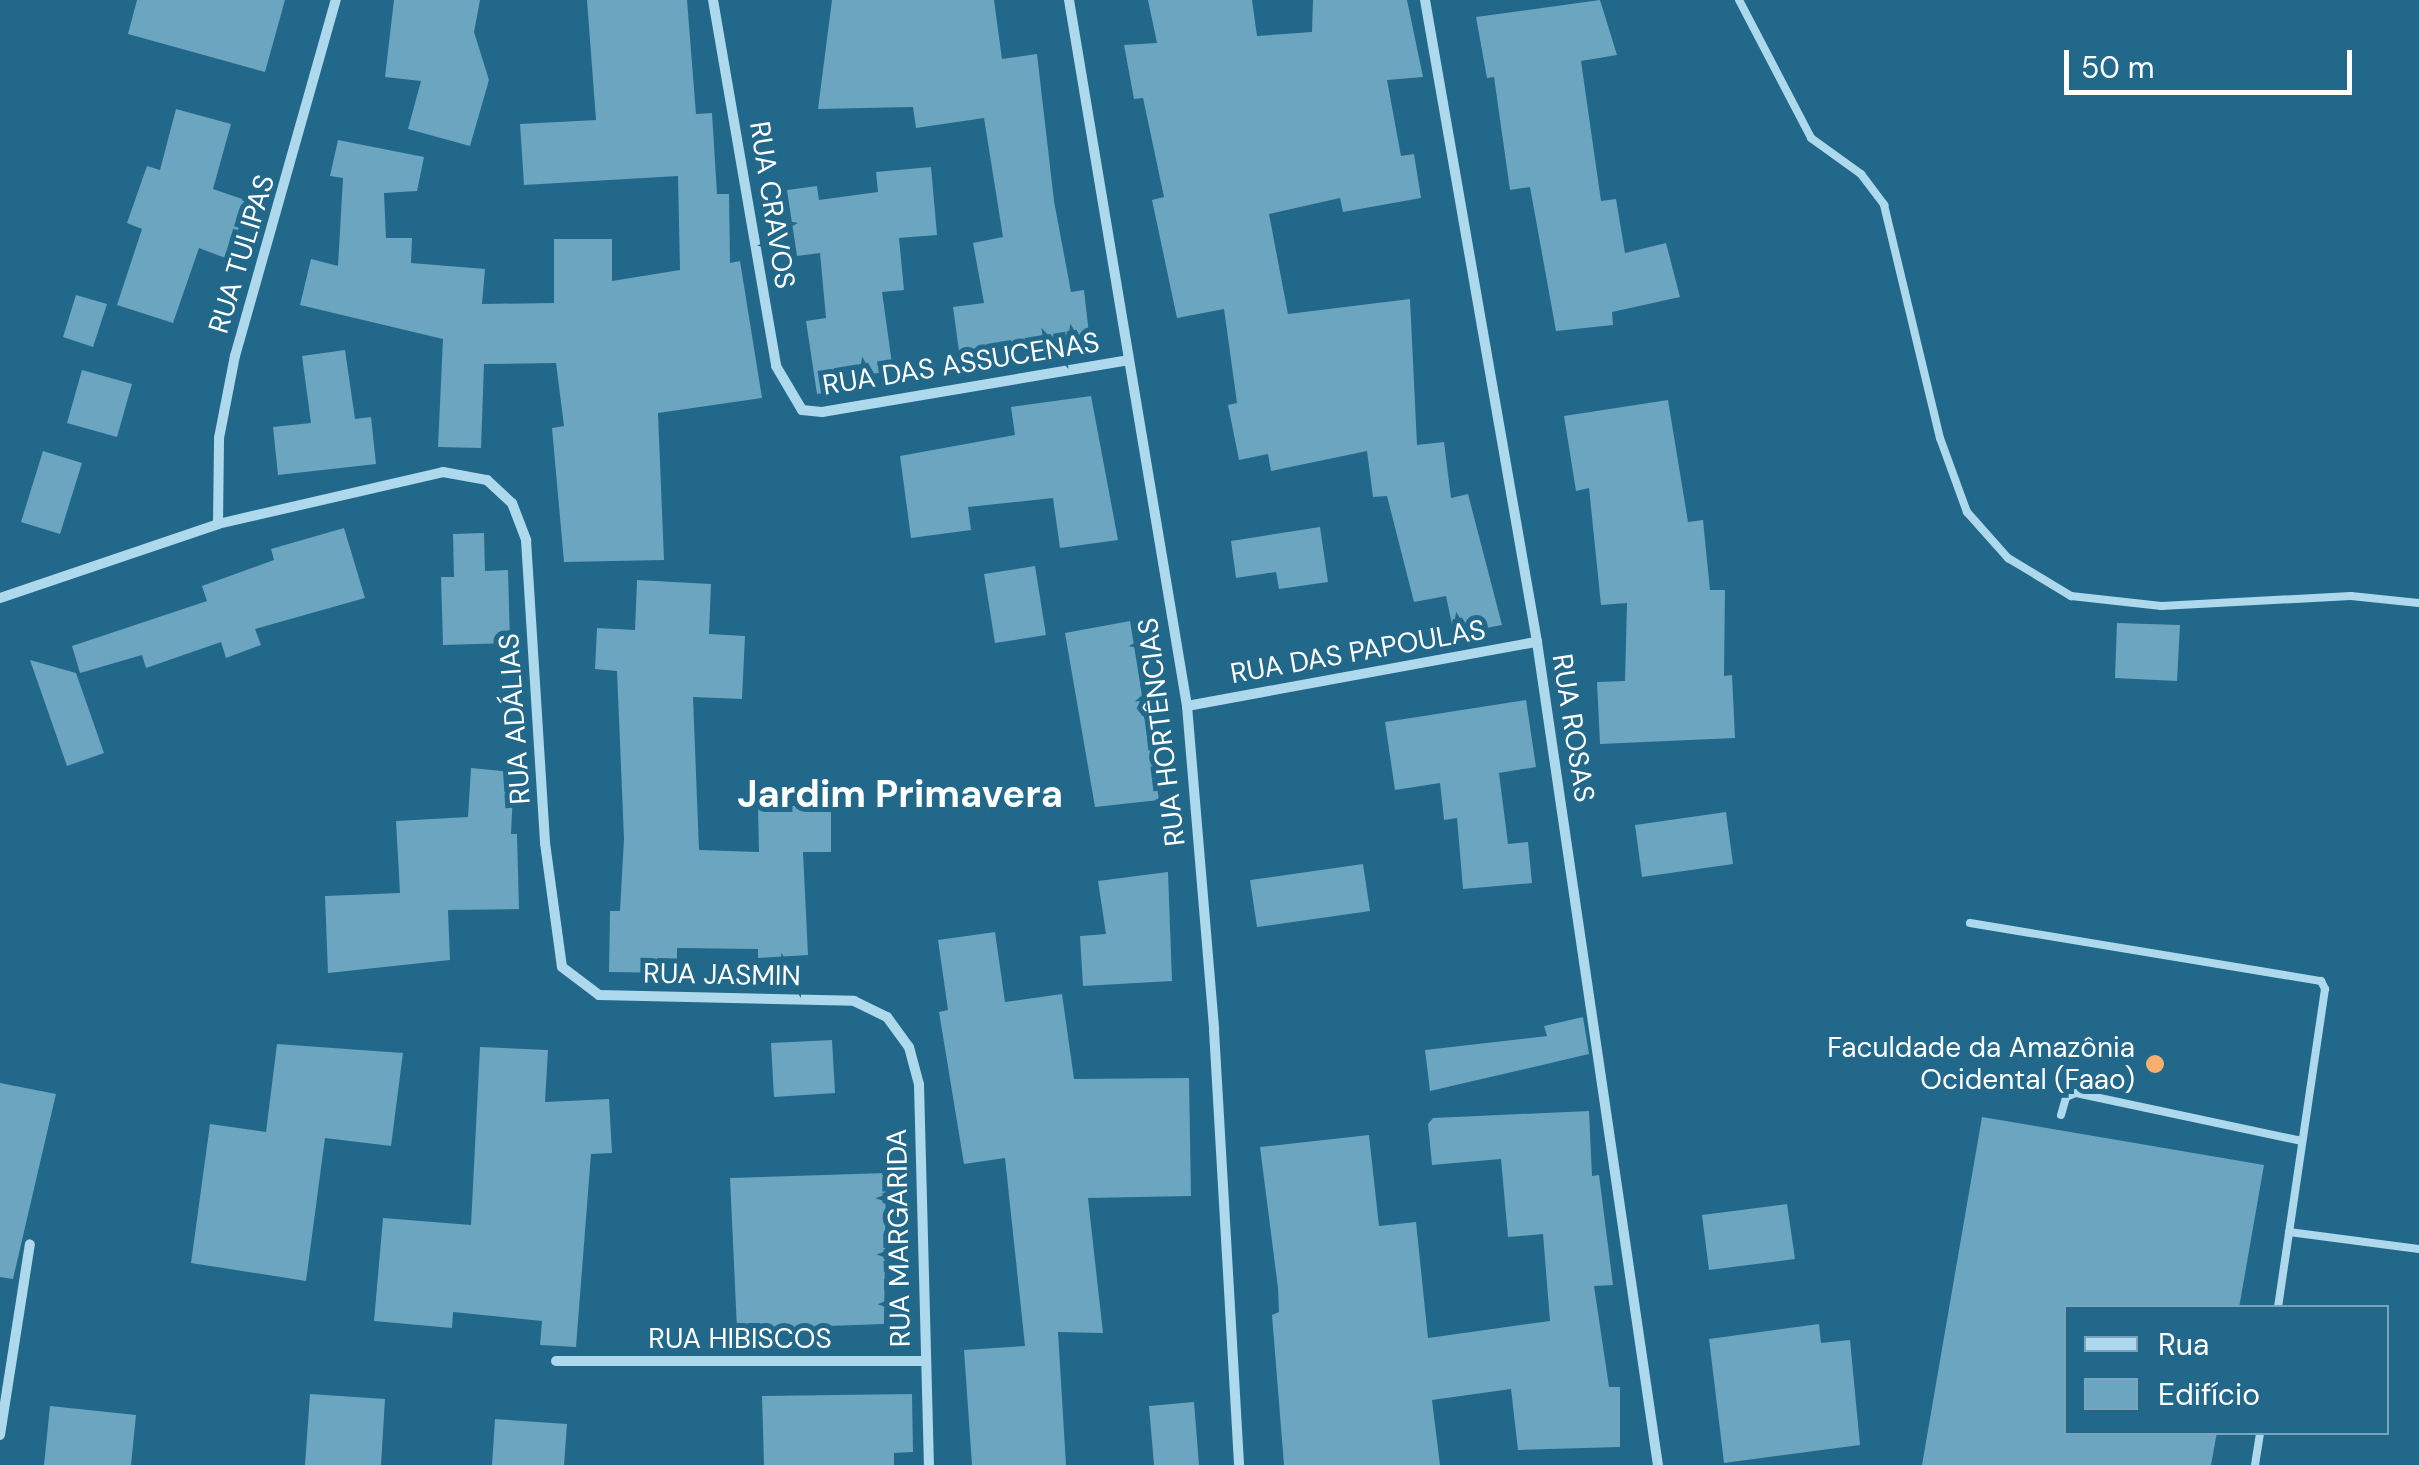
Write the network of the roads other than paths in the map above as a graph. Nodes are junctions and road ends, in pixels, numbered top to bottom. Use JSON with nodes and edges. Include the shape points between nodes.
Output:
{"nodes":[{"id":1,"x":336,"y":0,"type":"edge"},
{"id":2,"x":714,"y":0,"type":"edge"},
{"id":3,"x":1068,"y":0,"type":"edge"},
{"id":4,"x":1425,"y":0,"type":"edge"},
{"id":5,"x":1739,"y":0,"type":"edge"},
{"id":6,"x":1128,"y":360,"type":"junction"},
{"id":7,"x":802,"y":410,"type":"joint"},
{"id":8,"x":218,"y":524,"type":"junction"},
{"id":9,"x":0,"y":598,"type":"edge"},
{"id":10,"x":2419,"y":603,"type":"edge"},
{"id":11,"x":1537,"y":642,"type":"junction"},
{"id":12,"x":1187,"y":706,"type":"junction"},
{"id":13,"x":1970,"y":923,"type":"dead end"},
{"id":14,"x":562,"y":967,"type":"joint"},
{"id":15,"x":887,"y":1018,"type":"joint"},
{"id":16,"x":2061,"y":1115,"type":"dead end"},
{"id":17,"x":2302,"y":1141,"type":"junction"},
{"id":18,"x":2290,"y":1232,"type":"junction"},
{"id":19,"x":30,"y":1244,"type":"dead end"},
{"id":20,"x":2419,"y":1249,"type":"edge"},
{"id":21,"x":2278,"y":1305,"type":"edge"},
{"id":22,"x":556,"y":1361,"type":"dead end"},
{"id":23,"x":924,"y":1361,"type":"junction"},
{"id":24,"x":0,"y":1435,"type":"edge"},
{"id":25,"x":2260,"y":1435,"type":"edge"},
{"id":26,"x":929,"y":1465,"type":"edge"},
{"id":27,"x":1239,"y":1465,"type":"edge"},
{"id":28,"x":1658,"y":1465,"type":"edge"},
{"id":29,"x":2255,"y":1465,"type":"edge"}],
"edges":[{"from":1,"to":8,"type":"street","name":"RUA TULIPAS","via":[[235,356],[219,438]]},
{"from":2,"to":7,"type":"street","name":"RUA CRAVOS","via":[[776,366],[785,392]]},
{"from":3,"to":6,"type":"street","name":"RUA HORTÊNCIAS"},
{"from":4,"to":11,"type":"street","name":"RUA ROSAS"},
{"from":5,"to":10,"type":"lane","via":[[1811,138],[1861,174],[1884,205],[1940,438],[1967,512],[2008,558],[2071,596],[2161,606],[2351,596]]},
{"from":6,"to":7,"type":"street","name":"RUA DAS ASSUCENAS","via":[[822,412]]},
{"from":6,"to":12,"type":"street","name":"RUA HORTÊNCIAS"},
{"from":8,"to":9,"type":"street"},
{"from":8,"to":14,"type":"street","name":"RUA ADÁLIAS","via":[[443,472],[488,480],[512,503],[526,540],[545,844]]},
{"from":11,"to":12,"type":"street","name":"RUA DAS PAPOULAS"},
{"from":11,"to":28,"type":"street","name":"RUA ROSAS"},
{"from":12,"to":27,"type":"street","name":"RUA HORTÊNCIAS"},
{"from":13,"to":17,"type":"lane","via":[[2317,976],[2325,989]]},
{"from":14,"to":15,"type":"street","name":"RUA JASMIN","via":[[599,995],[854,1001]]},
{"from":15,"to":23,"type":"street","name":"RUA MARGARIDA","via":[[908,1048],[919,1085]]},
{"from":16,"to":17,"type":"lane","via":[[2066,1097],[2076,1093]]},
{"from":17,"to":18,"type":"lane"},
{"from":18,"to":20,"type":"lane"},
{"from":18,"to":21,"type":"lane"},
{"from":19,"to":24,"type":"street"},
{"from":22,"to":23,"type":"street","name":"RUA HIBISCOS"},
{"from":23,"to":26,"type":"street","name":"RUA MARGARIDA"},
{"from":25,"to":29,"type":"lane"}]}
